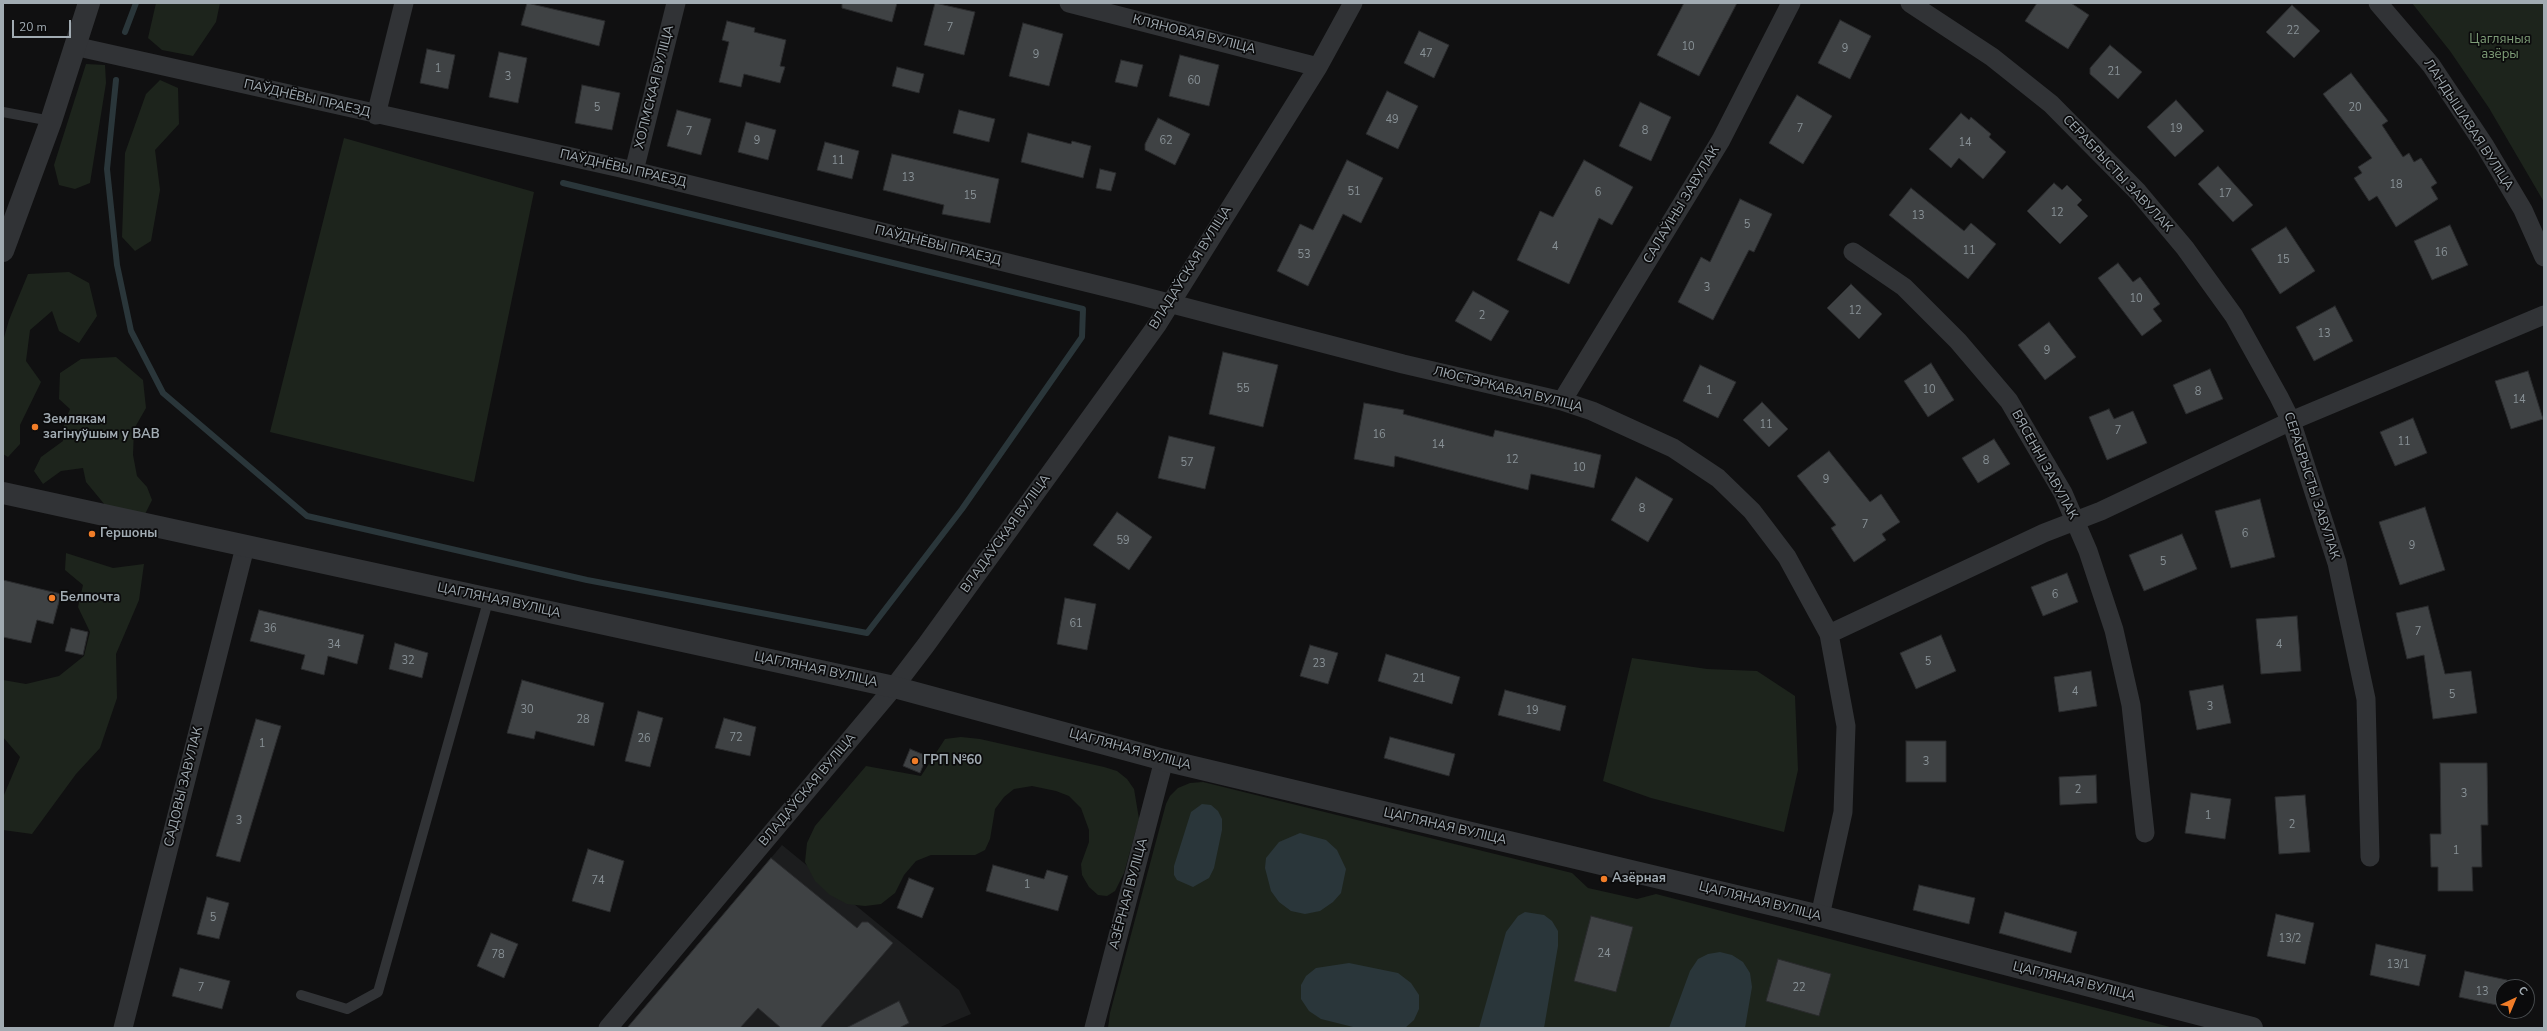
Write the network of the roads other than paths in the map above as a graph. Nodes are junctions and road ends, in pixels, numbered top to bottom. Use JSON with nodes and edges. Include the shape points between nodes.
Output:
{"nodes":[{"id":1,"x":89,"y":3,"type":"edge"},
{"id":2,"x":404,"y":3,"type":"edge"},
{"id":3,"x":676,"y":3,"type":"edge"},
{"id":4,"x":1069,"y":3,"type":"edge"},
{"id":5,"x":1353,"y":3,"type":"edge"},
{"id":6,"x":1791,"y":3,"type":"edge"},
{"id":7,"x":1910,"y":3,"type":"edge"},
{"id":8,"x":2378,"y":3,"type":"edge"},
{"id":9,"x":74,"y":46,"type":"junction"},
{"id":10,"x":1318,"y":67,"type":"junction"},
{"id":11,"x":3,"y":112,"type":"edge"},
{"id":12,"x":376,"y":115,"type":"junction"},
{"id":13,"x":51,"y":121,"type":"junction"},
{"id":14,"x":634,"y":171,"type":"junction"},
{"id":15,"x":3,"y":251,"type":"edge"},
{"id":16,"x":1853,"y":252,"type":"dead end"},
{"id":17,"x":2544,"y":257,"type":"edge"},
{"id":18,"x":1170,"y":303,"type":"junction"},
{"id":19,"x":2544,"y":315,"type":"edge"},
{"id":20,"x":1562,"y":401,"type":"junction"},
{"id":21,"x":2292,"y":421,"type":"junction"},
{"id":22,"x":3,"y":492,"type":"edge"},
{"id":23,"x":2076,"y":521,"type":"junction"},
{"id":24,"x":245,"y":547,"type":"junction"},
{"id":25,"x":490,"y":598,"type":"junction"},
{"id":26,"x":1829,"y":634,"type":"junction"},
{"id":27,"x":894,"y":687,"type":"junction"},
{"id":28,"x":1164,"y":760,"type":"junction"},
{"id":29,"x":2146,"y":833,"type":"dead end"},
{"id":30,"x":2370,"y":857,"type":"dead end"},
{"id":31,"x":1820,"y":916,"type":"junction"},
{"id":32,"x":301,"y":995,"type":"dead end"},
{"id":33,"x":123,"y":1028,"type":"edge"},
{"id":34,"x":608,"y":1028,"type":"edge"},
{"id":35,"x":1094,"y":1028,"type":"edge"},
{"id":36,"x":2252,"y":1028,"type":"edge"}],
"edges":[{"from":1,"to":9,"type":"street"},
{"from":2,"to":12,"type":"street"},
{"from":3,"to":14,"type":"street","name":"ХОЛМСКАЯ ВУЛІЦА"},
{"from":4,"to":10,"type":"street","name":"КЛЯНОВАЯ ВУЛІЦА"},
{"from":5,"to":10,"type":"street","name":"ВЛАДАЎСКАЯ ВУЛІЦА"},
{"from":6,"to":20,"type":"street","name":"САЛАЎІНЫ ЗАВУЛАК","via":[[1721,140]]},
{"from":7,"to":21,"type":"street","name":"СЕРАБРЫСТЫ ЗАВУЛАК","via":[[1992,58],[2051,104],[2138,192],[2185,248],[2234,316]]},
{"from":8,"to":17,"type":"street","name":"ЛАНДЫШАВАЯ ВУЛІЦА","via":[[2431,65],[2485,146],[2523,210]]},
{"from":9,"to":12,"type":"street","name":"ПАЎДНЁВЫ ПРАЕЗД"},
{"from":9,"to":13,"type":"street"},
{"from":10,"to":18,"type":"street","name":"ВЛАДАЎСКАЯ ВУЛІЦА"},
{"from":11,"to":13,"type":"lane"},
{"from":12,"to":14,"type":"street","name":"ПАЎДНЁВЫ ПРАЕЗД"},
{"from":13,"to":15,"type":"street"},
{"from":14,"to":18,"type":"street","name":"ПАЎДНЁВЫ ПРАЕЗД"},
{"from":16,"to":23,"type":"street","name":"ВЯСЕННІ ЗАВУЛАК","via":[[1904,287],[1958,341],[2009,401],[2063,493]]},
{"from":18,"to":20,"type":"street","name":"ЛЮСТЭРКАВАЯ ВУЛІЦА","via":[[1395,362]]},
{"from":18,"to":27,"type":"street","name":"ВЛАДАЎСКАЯ ВУЛІЦА","via":[[1157,325]]},
{"from":19,"to":21,"type":"street"},
{"from":20,"to":26,"type":"street","name":"ЛЮСТЭРКАВАЯ ВУЛІЦА","via":[[1592,411],[1673,448],[1718,478],[1752,511],[1787,557]]},
{"from":21,"to":23,"type":"street"},
{"from":21,"to":30,"type":"street","name":"СЕРАБРЫСТЫ ЗАВУЛАК","via":[[2337,563],[2366,699]]},
{"from":22,"to":24,"type":"street","name":"ЦАГЛЯНАЯ ВУЛІЦА"},
{"from":23,"to":26,"type":"street","via":[[2044,533]]},
{"from":23,"to":29,"type":"street","name":"ВЯСЕННІ ЗАВУЛАК","via":[[2114,630],[2131,705]]},
{"from":24,"to":25,"type":"street","name":"ЦАГЛЯНАЯ ВУЛІЦА"},
{"from":24,"to":33,"type":"street","name":"САДОВЫ ЗАВУЛАК"},
{"from":25,"to":27,"type":"street","name":"ЦАГЛЯНАЯ ВУЛІЦА"},
{"from":25,"to":32,"type":"lane","via":[[378,992],[347,1009]]},
{"from":26,"to":31,"type":"street","name":"ЛЮСТЭРКАВАЯ ВУЛІЦА","via":[[1846,726],[1846,741],[1843,812]]},
{"from":27,"to":28,"type":"street","name":"ЦАГЛЯНАЯ ВУЛІЦА"},
{"from":27,"to":34,"type":"street","name":"ВЛАДАЎСКАЯ ВУЛІЦА"},
{"from":28,"to":31,"type":"street","name":"ЦАГЛЯНАЯ ВУЛІЦА"},
{"from":28,"to":35,"type":"street","name":"АЗЁРНАЯ ВУЛІЦА"},
{"from":31,"to":36,"type":"street","name":"ЦАГЛЯНАЯ ВУЛІЦА"}]}
